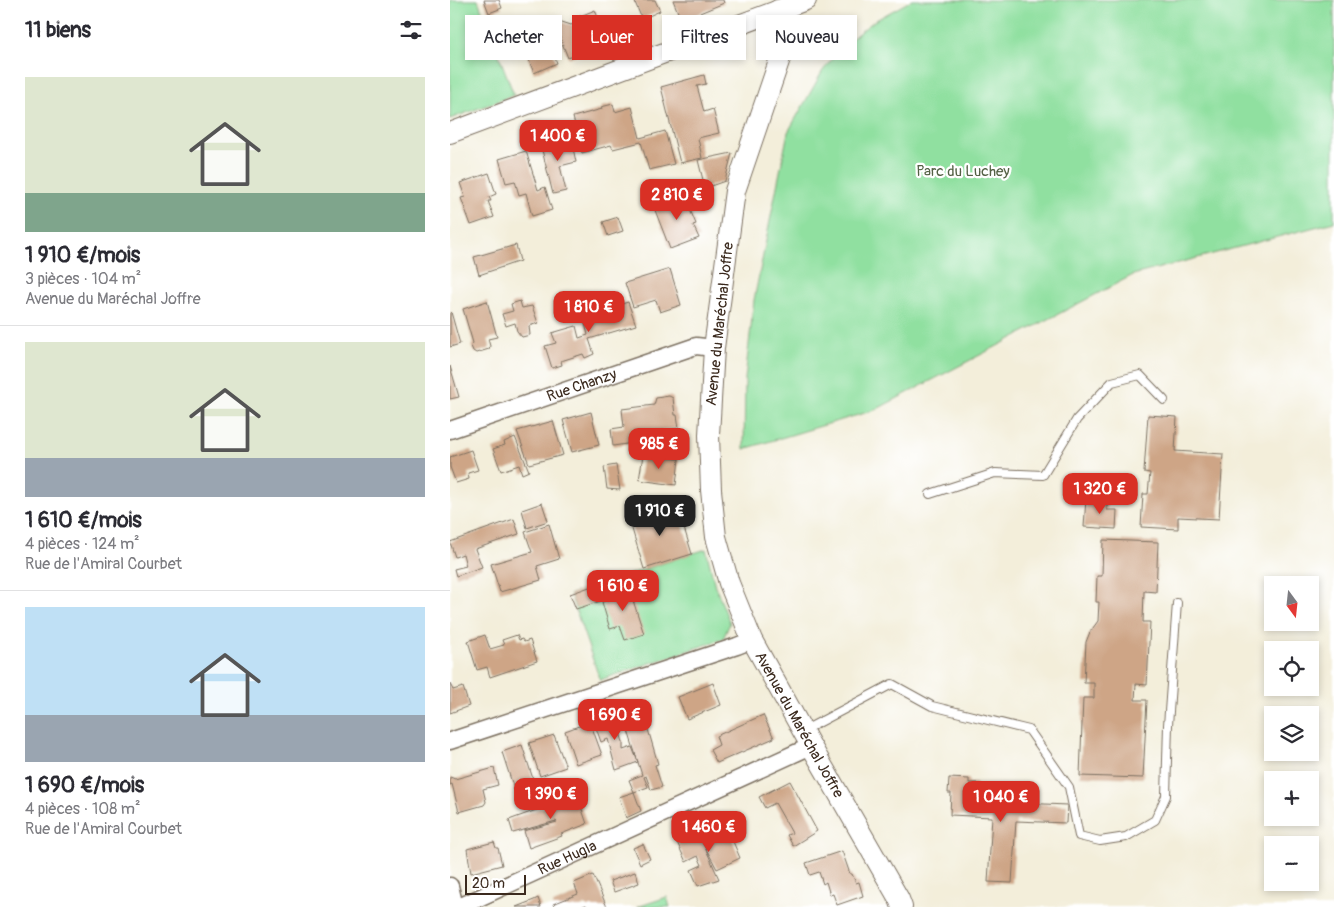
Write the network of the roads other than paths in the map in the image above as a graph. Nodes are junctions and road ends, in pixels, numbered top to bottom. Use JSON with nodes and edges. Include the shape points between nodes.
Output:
{"nodes":[{"id":1,"x":806,"y":0,"type":"edge"},
{"id":2,"x":773,"y":5,"type":"edge"},
{"id":3,"x":450,"y":133,"type":"edge"},
{"id":4,"x":714,"y":348,"type":"junction"},
{"id":5,"x":1164,"y":400,"type":"dead end"},
{"id":6,"x":450,"y":430,"type":"edge"},
{"id":7,"x":930,"y":494,"type":"dead end"},
{"id":8,"x":1176,"y":603,"type":"dead end"},
{"id":9,"x":752,"y":640,"type":"junction"},
{"id":10,"x":807,"y":738,"type":"junction"},
{"id":11,"x":450,"y":741,"type":"edge"},
{"id":12,"x":450,"y":886,"type":"edge"},
{"id":13,"x":457,"y":907,"type":"edge"},
{"id":14,"x":902,"y":907,"type":"edge"}],
"edges":[{"from":1,"to":2,"type":"street"},
{"from":2,"to":3,"type":"street"},
{"from":2,"to":4,"type":"street","name":"Avenue du Maréchal Joffre","via":[[791,26],[735,192]]},
{"from":4,"to":6,"type":"street","name":"Rue Chanzy","via":[[696,346]]},
{"from":4,"to":9,"type":"street","name":"Avenue du Maréchal Joffre","via":[[709,435],[716,537],[729,583]]},
{"from":5,"to":7,"type":"lane","via":[[1140,375],[1112,382],[1077,420],[1042,475],[995,474]]},
{"from":8,"to":10,"type":"lane","via":[[1166,796],[1155,820],[1126,838],[1100,841],[1079,836],[1069,787],[1029,730],[932,706],[892,684]]},
{"from":9,"to":10,"type":"street","name":"Avenue du Maréchal Joffre"},
{"from":9,"to":11,"type":"street"},
{"from":10,"to":13,"type":"street","name":"Rue Hugla"},
{"from":10,"to":14,"type":"street","name":"Avenue du Maréchal Joffre"},
{"from":12,"to":13,"type":"street"}]}
